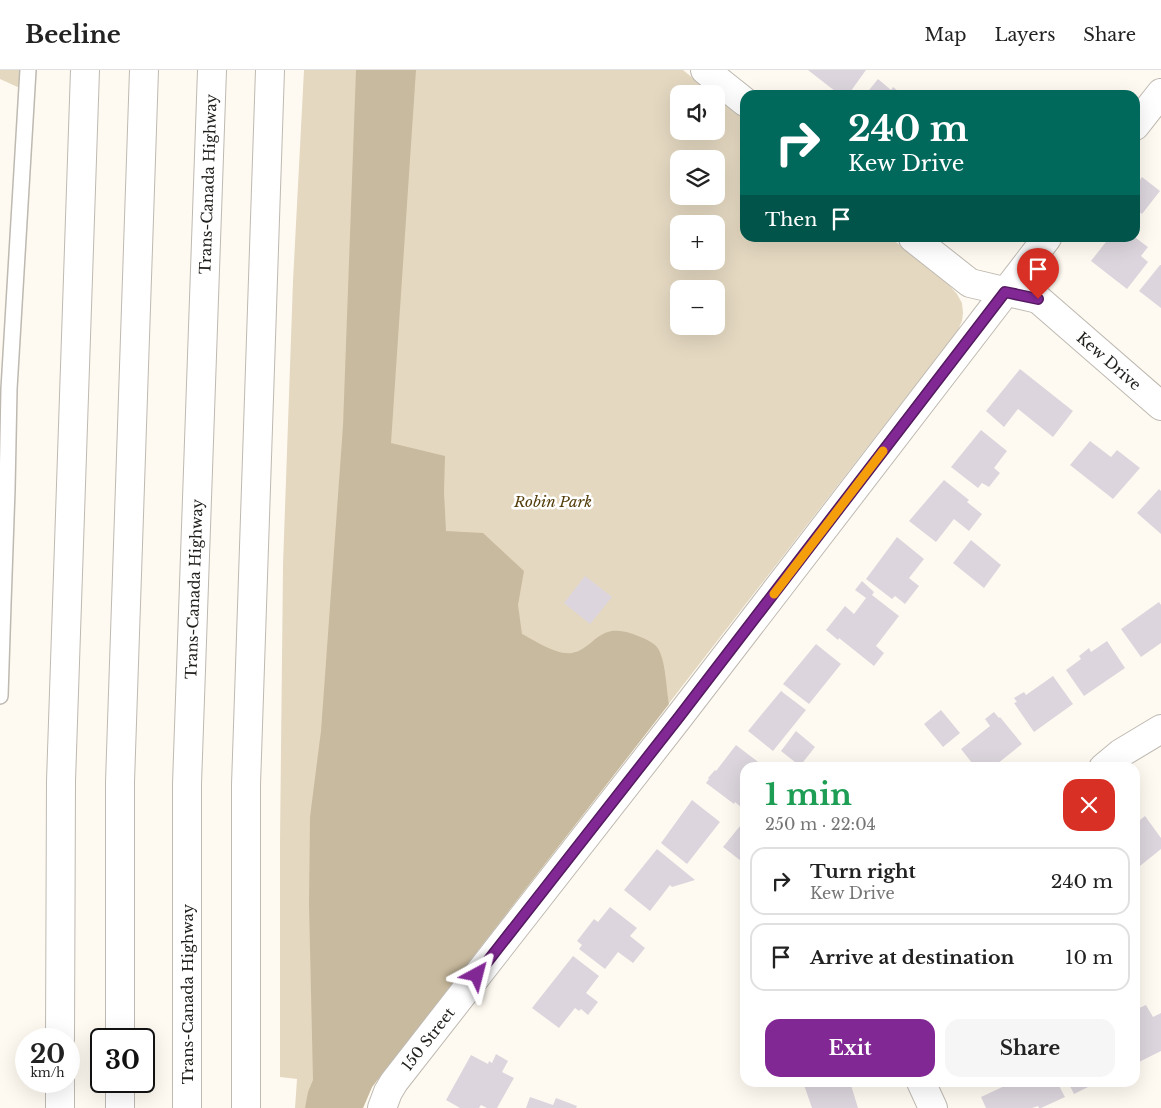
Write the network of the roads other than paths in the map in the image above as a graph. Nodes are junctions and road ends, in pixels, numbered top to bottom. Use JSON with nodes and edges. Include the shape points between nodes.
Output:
{"nodes":[{"id":1,"x":28,"y":70,"type":"edge"},
{"id":2,"x":85,"y":70,"type":"edge"},
{"id":3,"x":144,"y":70,"type":"edge"},
{"id":4,"x":212,"y":70,"type":"edge"},
{"id":5,"x":270,"y":70,"type":"edge"},
{"id":6,"x":705,"y":70,"type":"edge"},
{"id":7,"x":1161,"y":93,"type":"edge"},
{"id":8,"x":740,"y":98,"type":"edge"},
{"id":9,"x":1140,"y":120,"type":"edge"},
{"id":10,"x":918,"y":242,"type":"edge"},
{"id":11,"x":1044,"y":242,"type":"edge"},
{"id":12,"x":1005,"y":292,"type":"junction"},
{"id":13,"x":1161,"y":406,"type":"edge"},
{"id":14,"x":4,"y":489,"type":"edge"},
{"id":15,"x":2,"y":604,"type":"edge"},
{"id":16,"x":0,"y":696,"type":"edge"},
{"id":17,"x":1161,"y":729,"type":"edge"},
{"id":18,"x":1111,"y":762,"type":"edge"},
{"id":19,"x":60,"y":1028,"type":"edge"},
{"id":20,"x":120,"y":1028,"type":"edge"},
{"id":21,"x":923,"y":1087,"type":"edge"},
{"id":22,"x":60,"y":1093,"type":"edge"},
{"id":23,"x":120,"y":1093,"type":"edge"},
{"id":24,"x":60,"y":1108,"type":"edge"},
{"id":25,"x":120,"y":1108,"type":"edge"},
{"id":26,"x":187,"y":1108,"type":"edge"},
{"id":27,"x":246,"y":1108,"type":"edge"},
{"id":28,"x":382,"y":1108,"type":"edge"},
{"id":29,"x":933,"y":1108,"type":"edge"}],
"edges":[{"from":1,"to":14,"type":"lane"},
{"from":2,"to":19,"type":"main road","via":[[62,771]]},
{"from":3,"to":20,"type":"main road","via":[[120,782]]},
{"from":4,"to":26,"type":"main road","name":"Trans-Canada Highway","via":[[187,784]]},
{"from":5,"to":27,"type":"main road","via":[[246,784]]},
{"from":6,"to":8,"type":"main road"},
{"from":7,"to":9,"type":"main road"},
{"from":10,"to":12,"type":"main road","name":"Kew Drive","via":[[970,283]]},
{"from":11,"to":12,"type":"main road","name":"150 Street"},
{"from":12,"to":13,"type":"main road","name":"Kew Drive","via":[[1038,299]]},
{"from":12,"to":28,"type":"main road","name":"150 Street","via":[[394,1082]]},
{"from":14,"to":15,"type":"lane"},
{"from":15,"to":16,"type":"lane"},
{"from":17,"to":18,"type":"main road"},
{"from":21,"to":29,"type":"main road"},
{"from":22,"to":24,"type":"main road"},
{"from":23,"to":25,"type":"main road"}]}
